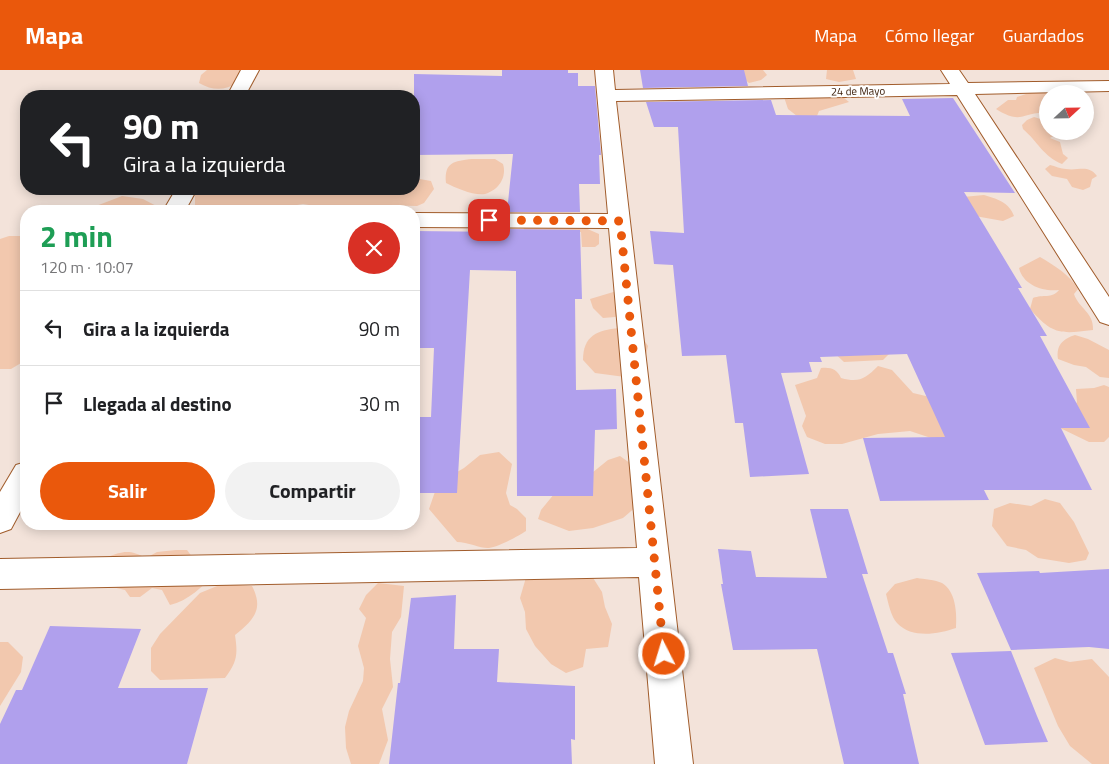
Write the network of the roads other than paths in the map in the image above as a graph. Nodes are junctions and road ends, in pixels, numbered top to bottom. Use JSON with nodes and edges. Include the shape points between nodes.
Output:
{"nodes":[{"id":1,"x":250,"y":70,"type":"edge"},
{"id":2,"x":950,"y":70,"type":"edge"},
{"id":3,"x":606,"y":83,"type":"edge"},
{"id":4,"x":1109,"y":86,"type":"edge"},
{"id":5,"x":962,"y":89,"type":"junction"},
{"id":6,"x":239,"y":90,"type":"edge"},
{"id":7,"x":420,"y":220,"type":"edge"},
{"id":8,"x":620,"y":221,"type":"junction"},
{"id":9,"x":1109,"y":316,"type":"edge"},
{"id":10,"x":20,"y":485,"type":"edge"},
{"id":11,"x":0,"y":520,"type":"edge"},
{"id":12,"x":655,"y":562,"type":"junction"},
{"id":13,"x":0,"y":574,"type":"edge"},
{"id":14,"x":674,"y":764,"type":"edge"}],
"edges":[{"from":1,"to":6,"type":"street"},
{"from":2,"to":5,"type":"street"},
{"from":3,"to":5,"type":"street","name":"24 de Mayo"},
{"from":3,"to":8,"type":"street"},
{"from":4,"to":5,"type":"street","name":"24 de Mayo"},
{"from":5,"to":9,"type":"street"},
{"from":7,"to":8,"type":"street"},
{"from":8,"to":12,"type":"street"},
{"from":10,"to":11,"type":"street"},
{"from":12,"to":13,"type":"street"},
{"from":12,"to":14,"type":"street"}]}
